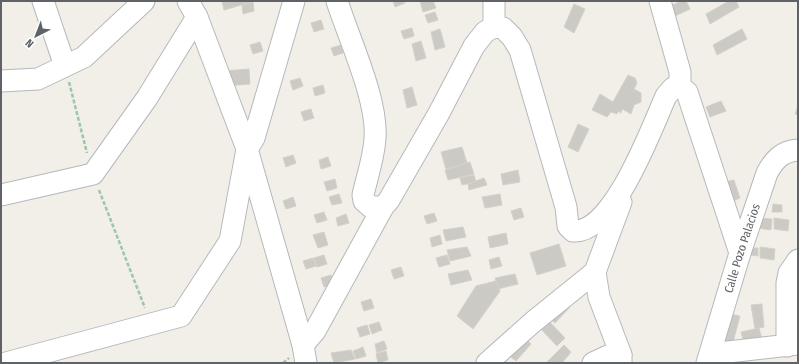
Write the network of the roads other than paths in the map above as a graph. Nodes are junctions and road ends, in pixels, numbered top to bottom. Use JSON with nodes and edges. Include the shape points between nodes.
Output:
{"nodes":[{"id":1,"x":43,"y":1,"type":"edge"},
{"id":2,"x":144,"y":1,"type":"edge"},
{"id":3,"x":294,"y":1,"type":"edge"},
{"id":4,"x":337,"y":1,"type":"edge"},
{"id":5,"x":494,"y":1,"type":"edge"},
{"id":6,"x":660,"y":1,"type":"edge"},
{"id":7,"x":192,"y":9,"type":"edge"},
{"id":8,"x":494,"y":27,"type":"junction"},
{"id":9,"x":64,"y":66,"type":"junction"},
{"id":10,"x":1,"y":81,"type":"edge"},
{"id":11,"x":680,"y":87,"type":"junction"},
{"id":12,"x":247,"y":149,"type":"junction"},
{"id":13,"x":798,"y":150,"type":"edge"},
{"id":14,"x":629,"y":179,"type":"junction"},
{"id":15,"x":1,"y":195,"type":"edge"},
{"id":16,"x":383,"y":207,"type":"junction"},
{"id":17,"x":740,"y":253,"type":"junction"},
{"id":18,"x":798,"y":260,"type":"edge"},
{"id":19,"x":595,"y":272,"type":"junction"},
{"id":20,"x":792,"y":345,"type":"edge"},
{"id":21,"x":304,"y":354,"type":"edge"},
{"id":22,"x":709,"y":358,"type":"edge"},
{"id":23,"x":621,"y":359,"type":"edge"},
{"id":24,"x":6,"y":363,"type":"edge"},
{"id":25,"x":487,"y":363,"type":"edge"},
{"id":26,"x":593,"y":363,"type":"edge"}],
"edges":[{"from":1,"to":9,"type":"street"},
{"from":2,"to":9,"type":"street","via":[[84,57]]},
{"from":3,"to":12,"type":"street","via":[[254,138]]},
{"from":4,"to":16,"type":"street","via":[[358,60],[374,118],[375,137],[363,195],[364,201],[371,207]]},
{"from":5,"to":8,"type":"street"},
{"from":6,"to":11,"type":"street","via":[[680,72]]},
{"from":7,"to":12,"type":"street"},
{"from":7,"to":15,"type":"street","via":[[147,98],[93,174]]},
{"from":8,"to":14,"type":"street","via":[[502,28],[512,37],[520,50],[566,207],[568,226],[574,231],[582,232],[591,228]]},
{"from":8,"to":16,"type":"street","via":[[485,32],[474,46]]},
{"from":9,"to":10,"type":"street","via":[[38,79]]},
{"from":11,"to":14,"type":"street","via":[[673,88],[666,96]]},
{"from":11,"to":17,"type":"street","via":[[687,92]]},
{"from":12,"to":21,"type":"street"},
{"from":12,"to":24,"type":"street","via":[[230,241],[181,316]]},
{"from":13,"to":17,"type":"street","name":"Calle Pozo Palacios","via":[[784,153],[774,161]]},
{"from":14,"to":19,"type":"street"},
{"from":16,"to":21,"type":"street"},
{"from":17,"to":22,"type":"street","name":"Calle Pozo Palacios"},
{"from":18,"to":20,"type":"street","via":[[787,283]]},
{"from":19,"to":23,"type":"street","via":[[599,297]]},
{"from":19,"to":25,"type":"street"},
{"from":20,"to":22,"type":"street"},
{"from":23,"to":26,"type":"street","via":[[608,356]]}]}
